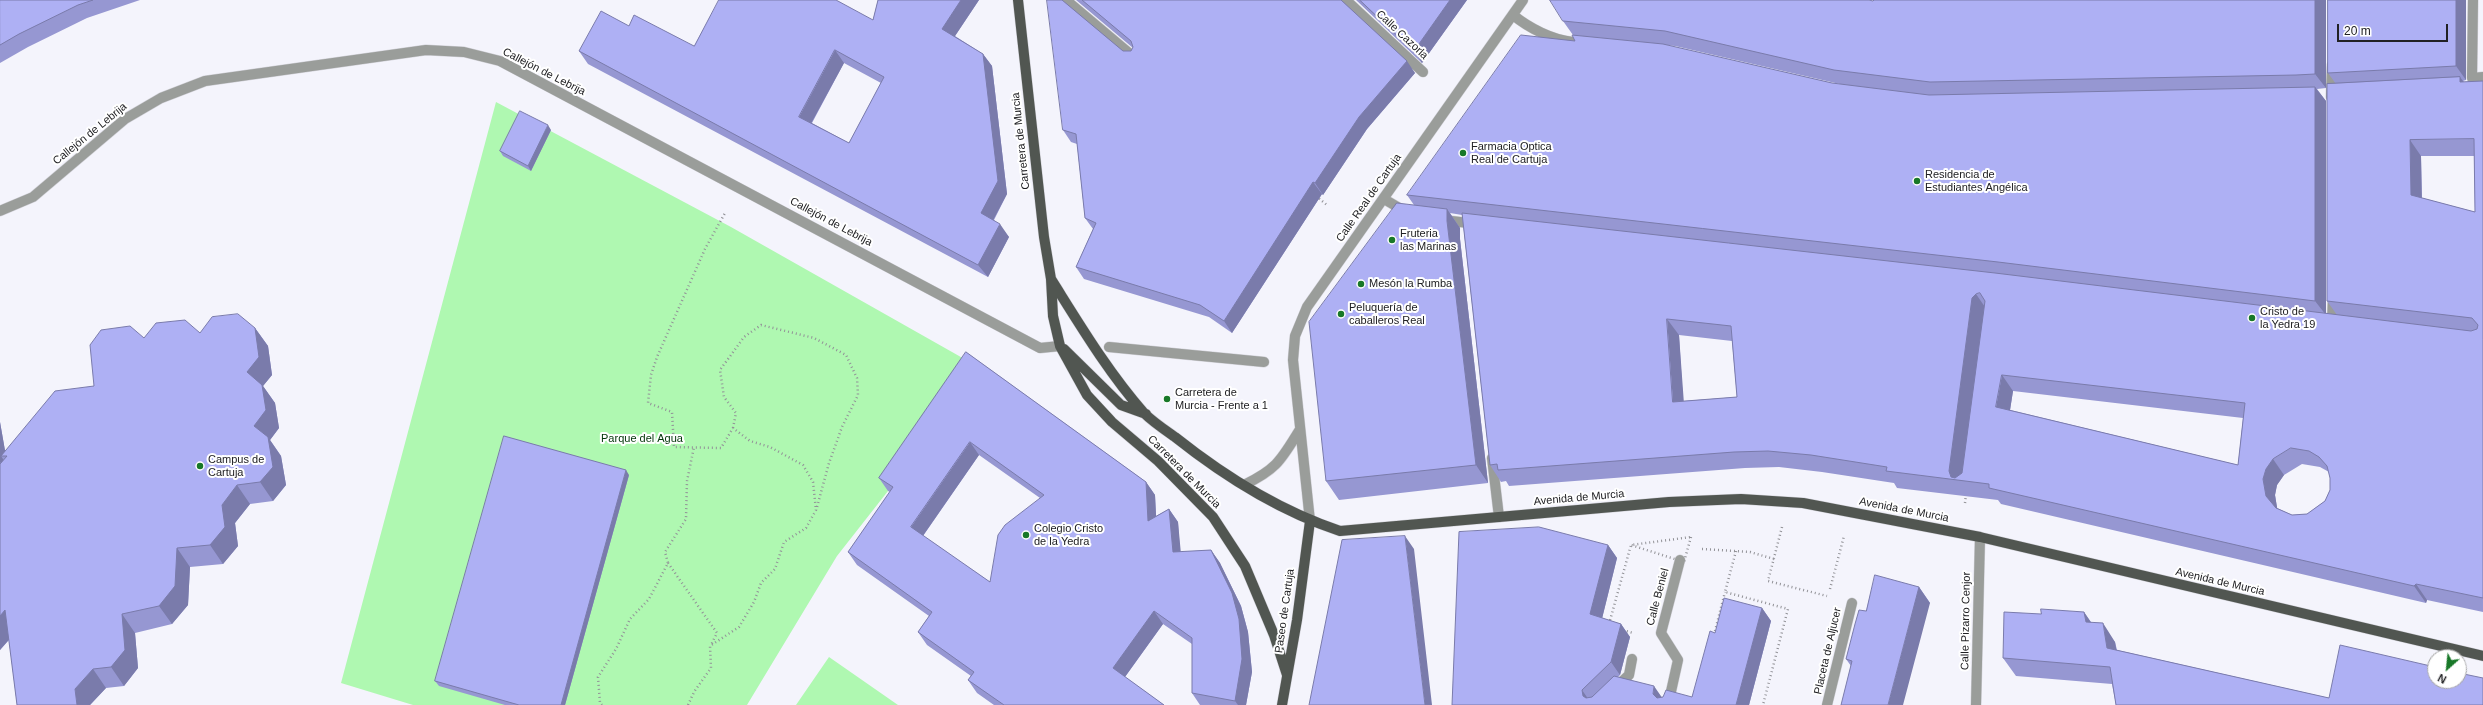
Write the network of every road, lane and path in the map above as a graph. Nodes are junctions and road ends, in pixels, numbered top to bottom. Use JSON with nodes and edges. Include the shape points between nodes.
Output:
{"nodes":[{"id":1,"x":1018,"y":0,"type":"edge"},
{"id":2,"x":1066,"y":0,"type":"edge"},
{"id":3,"x":1346,"y":0,"type":"edge"},
{"id":4,"x":1523,"y":0,"type":"edge"},
{"id":5,"x":2473,"y":0,"type":"edge"},
{"id":6,"x":1513,"y":15,"type":"junction"},
{"id":7,"x":1580,"y":43,"type":"edge"},
{"id":8,"x":2332,"y":55,"type":"edge"},
{"id":9,"x":1135,"y":58,"type":"edge"},
{"id":10,"x":1423,"y":72,"type":"dead end"},
{"id":11,"x":2483,"y":77,"type":"edge"},
{"id":12,"x":2483,"y":86,"type":"edge"},
{"id":13,"x":2468,"y":87,"type":"edge"},
{"id":14,"x":2345,"y":94,"type":"edge"},
{"id":15,"x":2331,"y":95,"type":"junction"},
{"id":16,"x":2319,"y":96,"type":"dead end"},
{"id":17,"x":2331,"y":111,"type":"edge"},
{"id":18,"x":1314,"y":195,"type":"edge"},
{"id":19,"x":1384,"y":199,"type":"junction"},
{"id":20,"x":1327,"y":204,"type":"dead end"},
{"id":21,"x":0,"y":211,"type":"edge"},
{"id":22,"x":725,"y":213,"type":"dead end"},
{"id":23,"x":1416,"y":216,"type":"edge"},
{"id":24,"x":1431,"y":218,"type":"edge"},
{"id":25,"x":1491,"y":225,"type":"edge"},
{"id":26,"x":1051,"y":279,"type":"junction"},
{"id":27,"x":2332,"y":285,"type":"edge"},
{"id":28,"x":2319,"y":321,"type":"edge"},
{"id":29,"x":1060,"y":346,"type":"junction"},
{"id":30,"x":1109,"y":347,"type":"dead end"},
{"id":31,"x":1264,"y":362,"type":"dead end"},
{"id":32,"x":1146,"y":414,"type":"junction"},
{"id":33,"x":732,"y":428,"type":"junction"},
{"id":34,"x":1299,"y":431,"type":"junction"},
{"id":35,"x":694,"y":447,"type":"junction"},
{"id":36,"x":1491,"y":451,"type":"edge"},
{"id":37,"x":1244,"y":485,"type":"junction"},
{"id":38,"x":1967,"y":488,"type":"edge"},
{"id":39,"x":1965,"y":504,"type":"edge"},
{"id":40,"x":816,"y":510,"type":"junction"},
{"id":41,"x":1500,"y":517,"type":"junction"},
{"id":42,"x":1310,"y":521,"type":"junction"},
{"id":43,"x":1783,"y":524,"type":"dead end"},
{"id":44,"x":1845,"y":534,"type":"dead end"},
{"id":45,"x":1980,"y":537,"type":"junction"},
{"id":46,"x":1631,"y":545,"type":"dead end"},
{"id":47,"x":1688,"y":549,"type":"dead end"},
{"id":48,"x":1736,"y":551,"type":"junction"},
{"id":49,"x":1774,"y":559,"type":"junction"},
{"id":50,"x":1680,"y":560,"type":"dead end"},
{"id":51,"x":668,"y":563,"type":"junction"},
{"id":52,"x":1725,"y":592,"type":"junction"},
{"id":53,"x":1852,"y":603,"type":"dead end"},
{"id":54,"x":1614,"y":627,"type":"edge"},
{"id":55,"x":1621,"y":629,"type":"edge"},
{"id":56,"x":1713,"y":637,"type":"edge"},
{"id":57,"x":710,"y":646,"type":"junction"},
{"id":58,"x":2483,"y":656,"type":"edge"},
{"id":59,"x":1632,"y":659,"type":"joint"},
{"id":60,"x":1287,"y":675,"type":"junction"},
{"id":61,"x":602,"y":705,"type":"edge"},
{"id":62,"x":688,"y":705,"type":"edge"},
{"id":63,"x":1282,"y":705,"type":"edge"},
{"id":64,"x":1597,"y":705,"type":"edge"},
{"id":65,"x":1668,"y":705,"type":"edge"},
{"id":66,"x":1763,"y":705,"type":"edge"},
{"id":67,"x":1827,"y":705,"type":"edge"},
{"id":68,"x":1976,"y":705,"type":"edge"}],
"edges":[{"from":1,"to":26,"type":"main road","name":"Carretera de Murcia","via":[[1044,237]]},
{"from":2,"to":9,"type":"street"},
{"from":3,"to":10,"type":"street","name":"Calle Cazorla"},
{"from":4,"to":6,"type":"street","name":"Calle Real de Cartuja"},
{"from":5,"to":11,"type":"street","via":[[2472,78]]},
{"from":6,"to":7,"type":"street","via":[[1527,26],[1565,41]]},
{"from":6,"to":19,"type":"street","name":"Calle Real de Cartuja"},
{"from":8,"to":15,"type":"street"},
{"from":12,"to":13,"type":"street"},
{"from":14,"to":15,"type":"street"},
{"from":15,"to":16,"type":"street"},
{"from":15,"to":17,"type":"street"},
{"from":18,"to":20,"type":"path"},
{"from":19,"to":23,"type":"street","via":[[1404,212]]},
{"from":19,"to":34,"type":"street","name":"Calle Real de Cartuja","via":[[1307,307],[1295,336],[1293,360]]},
{"from":21,"to":29,"type":"street","name":"Callejón de Lebrija","via":[[33,197],[125,119],[161,98],[205,81],[426,50],[464,52],[500,61],[1040,348]]},
{"from":22,"to":35,"type":"path","via":[[705,249],[651,374],[648,403],[672,412],[674,446]]},
{"from":24,"to":25,"type":"street","via":[[1467,227]]},
{"from":26,"to":29,"type":"main road","name":"Carretera de Murcia","via":[[1053,316]]},
{"from":26,"to":32,"type":"main road","name":"Carretera de Murcia","via":[[1101,359]]},
{"from":27,"to":28,"type":"street","via":[[2336,323]]},
{"from":29,"to":32,"type":"main road","name":"Carretera de Murcia","via":[[1121,405]]},
{"from":29,"to":60,"type":"main road","name":"Carretera de Murcia","via":[[1087,395],[1112,422],[1152,456],[1213,517],[1245,566],[1274,634]]},
{"from":30,"to":31,"type":"street"},
{"from":32,"to":37,"type":"main road","name":"Carretera de Murcia","via":[[1190,450]]},
{"from":33,"to":35,"type":"path","via":[[721,448]]},
{"from":33,"to":40,"type":"path","via":[[750,441],[770,447],[802,465],[813,482]]},
{"from":33,"to":40,"type":"path","via":[[736,413],[724,397],[720,370],[744,337],[761,325],[814,338],[846,355],[857,378],[858,395],[842,427]]},
{"from":34,"to":37,"type":"street","via":[[1279,463],[1261,477]]},
{"from":34,"to":42,"type":"street","name":"Calle Real de Cartuja","via":[[1304,453]]},
{"from":35,"to":51,"type":"path","via":[[687,481],[686,519],[665,552]]},
{"from":36,"to":41,"type":"street"},
{"from":37,"to":42,"type":"main road","name":"Carretera de Murcia"},
{"from":38,"to":39,"type":"path"},
{"from":40,"to":57,"type":"path","via":[[806,528],[784,542],[775,569],[761,583],[754,602],[739,628]]},
{"from":41,"to":42,"type":"main road","name":"Avenida de Murcia","via":[[1340,531]]},
{"from":41,"to":45,"type":"main road","name":"Avenida de Murcia","via":[[1669,502],[1741,499],[1803,503]]},
{"from":42,"to":60,"type":"main road","name":"Paseo de Cartuja"},
{"from":43,"to":49,"type":"path"},
{"from":44,"to":49,"type":"path","via":[[1828,597],[1768,581]]},
{"from":45,"to":58,"type":"main road","name":"Avenida de Murcia"},
{"from":45,"to":68,"type":"street","name":"Calle Pizarro Cenjor"},
{"from":46,"to":54,"type":"path","via":[[1608,626]]},
{"from":47,"to":48,"type":"path"},
{"from":48,"to":49,"type":"path"},
{"from":48,"to":52,"type":"path"},
{"from":50,"to":65,"type":"street","name":"Calle Beniel","via":[[1661,633],[1678,660]]},
{"from":51,"to":57,"type":"path","via":[[717,632]]},
{"from":51,"to":61,"type":"path","via":[[649,599],[630,619],[616,649],[598,677]]},
{"from":52,"to":56,"type":"path"},
{"from":52,"to":66,"type":"path","via":[[1788,609]]},
{"from":53,"to":67,"type":"street","name":"Placeta de Aljucer"},
{"from":55,"to":59,"type":"path","via":[[1633,633],[1627,657]]},
{"from":57,"to":62,"type":"path","via":[[711,668]]},
{"from":59,"to":64,"type":"street","via":[[1629,675]]},
{"from":60,"to":63,"type":"main road","name":"Paseo de Cartuja"}]}
